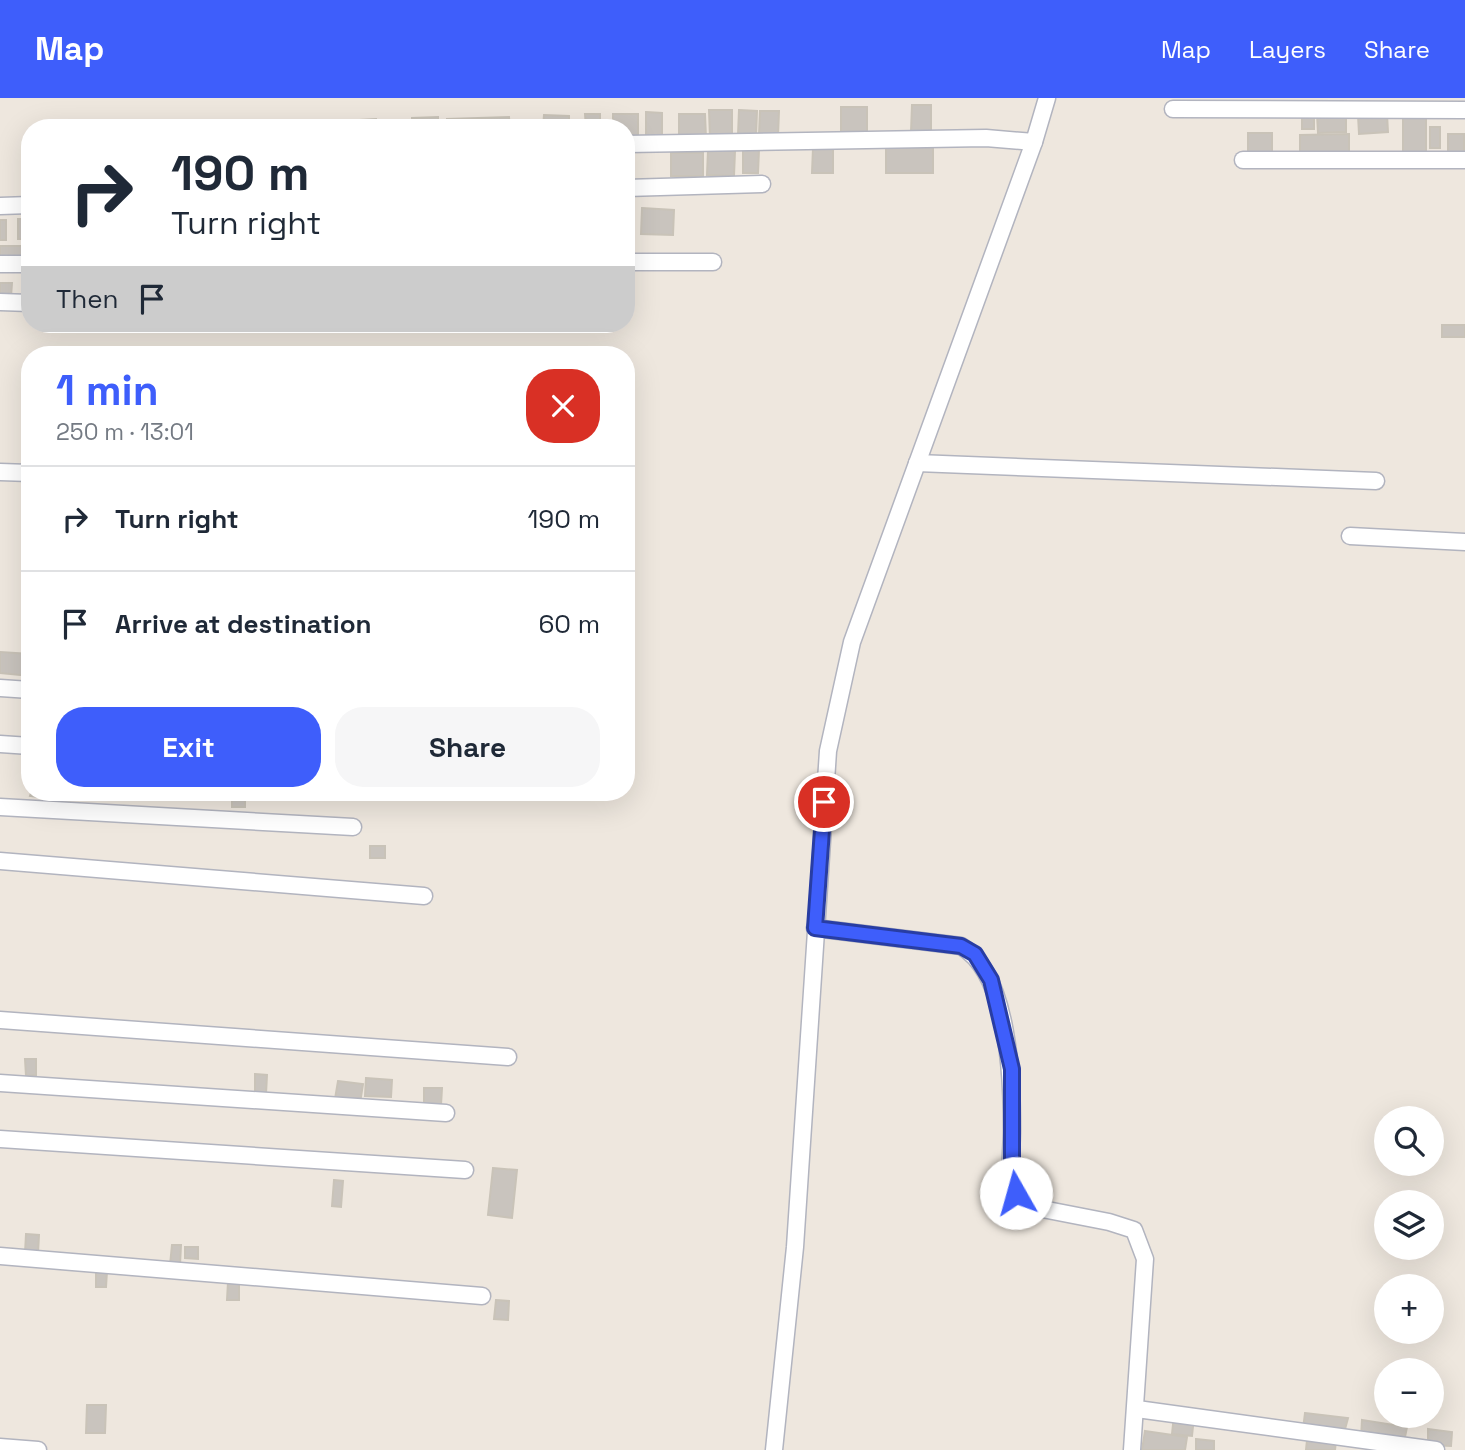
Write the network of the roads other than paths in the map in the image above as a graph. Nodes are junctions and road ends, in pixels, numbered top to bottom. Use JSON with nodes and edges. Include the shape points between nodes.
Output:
{"nodes":[{"id":1,"x":1047,"y":98,"type":"edge"},
{"id":2,"x":1173,"y":109,"type":"dead end"},
{"id":3,"x":1465,"y":110,"type":"edge"},
{"id":4,"x":1026,"y":141,"type":"junction"},
{"id":5,"x":635,"y":144,"type":"edge"},
{"id":6,"x":1243,"y":160,"type":"dead end"},
{"id":7,"x":1465,"y":160,"type":"edge"},
{"id":8,"x":762,"y":184,"type":"dead end"},
{"id":9,"x":635,"y":188,"type":"edge"},
{"id":10,"x":21,"y":205,"type":"edge"},
{"id":11,"x":0,"y":206,"type":"edge"},
{"id":12,"x":635,"y":262,"type":"edge"},
{"id":13,"x":713,"y":262,"type":"dead end"},
{"id":14,"x":0,"y":264,"type":"edge"},
{"id":15,"x":21,"y":264,"type":"edge"},
{"id":16,"x":0,"y":302,"type":"edge"},
{"id":17,"x":21,"y":303,"type":"edge"},
{"id":18,"x":917,"y":463,"type":"junction"},
{"id":19,"x":0,"y":472,"type":"edge"},
{"id":20,"x":21,"y":473,"type":"edge"},
{"id":21,"x":1376,"y":481,"type":"dead end"},
{"id":22,"x":1350,"y":536,"type":"dead end"},
{"id":23,"x":1465,"y":542,"type":"edge"},
{"id":24,"x":0,"y":688,"type":"edge"},
{"id":25,"x":21,"y":689,"type":"edge"},
{"id":26,"x":0,"y":744,"type":"edge"},
{"id":27,"x":21,"y":745,"type":"edge"},
{"id":28,"x":0,"y":807,"type":"edge"},
{"id":29,"x":353,"y":827,"type":"dead end"},
{"id":30,"x":0,"y":861,"type":"edge"},
{"id":31,"x":424,"y":896,"type":"dead end"},
{"id":32,"x":815,"y":928,"type":"junction"},
{"id":33,"x":0,"y":1020,"type":"edge"},
{"id":34,"x":509,"y":1057,"type":"dead end"},
{"id":35,"x":0,"y":1083,"type":"edge"},
{"id":36,"x":446,"y":1113,"type":"dead end"},
{"id":37,"x":0,"y":1139,"type":"edge"},
{"id":38,"x":465,"y":1170,"type":"dead end"},
{"id":39,"x":0,"y":1256,"type":"edge"},
{"id":40,"x":482,"y":1296,"type":"dead end"},
{"id":41,"x":1137,"y":1409,"type":"junction"},
{"id":42,"x":0,"y":1447,"type":"edge"},
{"id":43,"x":38,"y":1450,"type":"edge"},
{"id":44,"x":774,"y":1450,"type":"edge"},
{"id":45,"x":1132,"y":1450,"type":"edge"},
{"id":46,"x":1436,"y":1450,"type":"edge"}],
"edges":[{"from":1,"to":4,"type":"street"},
{"from":2,"to":3,"type":"street"},
{"from":4,"to":5,"type":"street"},
{"from":4,"to":18,"type":"street"},
{"from":6,"to":7,"type":"street"},
{"from":8,"to":9,"type":"street"},
{"from":10,"to":11,"type":"street"},
{"from":12,"to":13,"type":"street"},
{"from":14,"to":15,"type":"street"},
{"from":16,"to":17,"type":"street"},
{"from":18,"to":21,"type":"street"},
{"from":18,"to":32,"type":"street","via":[[852,642],[838,694],[828,751]]},
{"from":19,"to":20,"type":"street"},
{"from":22,"to":23,"type":"street"},
{"from":24,"to":25,"type":"street"},
{"from":26,"to":27,"type":"street"},
{"from":28,"to":29,"type":"street"},
{"from":30,"to":31,"type":"street"},
{"from":32,"to":41,"type":"street","via":[[961,946],[984,966],[1012,1069],[1016,1193],[1032,1207],[1133,1230],[1141,1242],[1145,1259]]},
{"from":32,"to":44,"type":"street","via":[[795,1247]]},
{"from":33,"to":34,"type":"street"},
{"from":35,"to":36,"type":"street"},
{"from":37,"to":38,"type":"street"},
{"from":39,"to":40,"type":"street"},
{"from":41,"to":45,"type":"street"},
{"from":41,"to":46,"type":"street"},
{"from":42,"to":43,"type":"street"}]}
